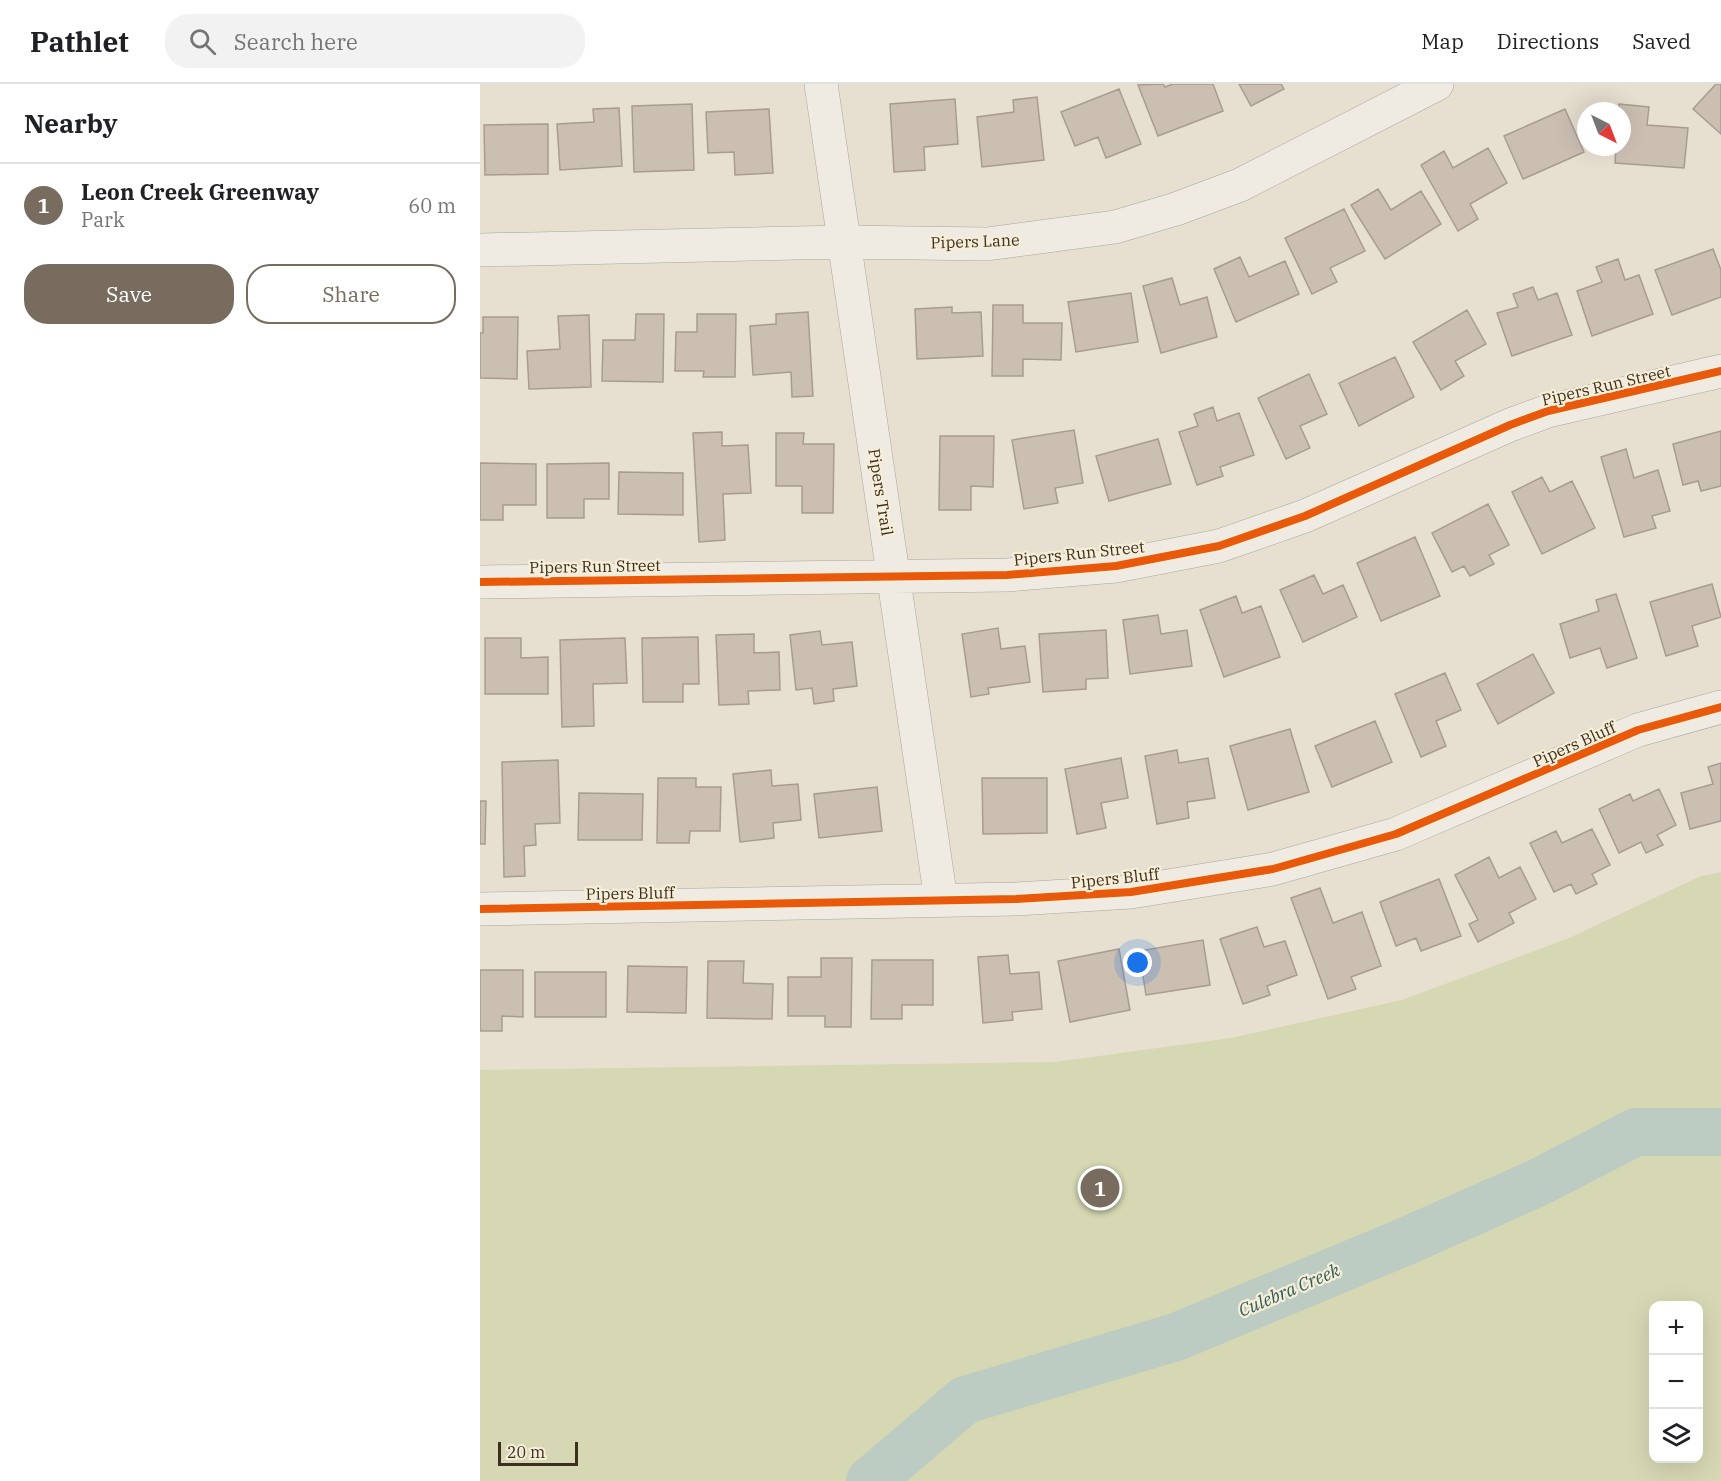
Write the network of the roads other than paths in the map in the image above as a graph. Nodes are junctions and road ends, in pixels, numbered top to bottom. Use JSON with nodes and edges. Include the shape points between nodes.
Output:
{"nodes":[{"id":1,"x":821,"y":84,"type":"edge"},
{"id":2,"x":1437,"y":84,"type":"edge"},
{"id":3,"x":843,"y":242,"type":"junction"},
{"id":4,"x":480,"y":250,"type":"edge"},
{"id":5,"x":1721,"y":372,"type":"edge"},
{"id":6,"x":893,"y":575,"type":"junction"},
{"id":7,"x":480,"y":582,"type":"edge"},
{"id":8,"x":1721,"y":707,"type":"edge"},
{"id":9,"x":941,"y":900,"type":"junction"},
{"id":10,"x":480,"y":909,"type":"edge"}],
"edges":[{"from":1,"to":3,"type":"street","name":"Pipers Trail"},
{"from":2,"to":3,"type":"street","name":"Pipers Lane","via":[[1240,185],[1115,227],[987,244]]},
{"from":3,"to":4,"type":"street","name":"Pipers Lane"},
{"from":3,"to":6,"type":"street","name":"Pipers Trail"},
{"from":5,"to":6,"type":"street","name":"Pipers Run Street","via":[[1548,411],[1305,516],[1219,546],[1116,566],[1007,575]]},
{"from":6,"to":7,"type":"street","name":"Pipers Run Street"},
{"from":6,"to":9,"type":"street","name":"Pipers Trail"},
{"from":8,"to":9,"type":"street","name":"Pipers Bluff","via":[[1638,730],[1395,834],[1272,869],[1131,892]]},
{"from":9,"to":10,"type":"street","name":"Pipers Bluff"}]}
